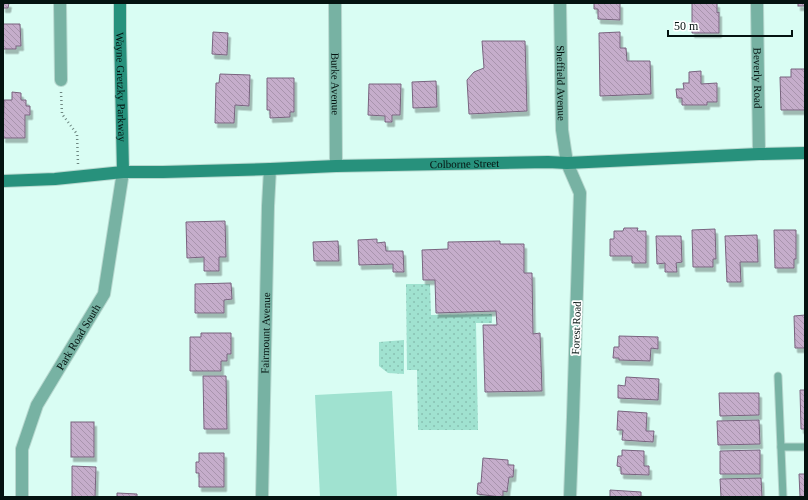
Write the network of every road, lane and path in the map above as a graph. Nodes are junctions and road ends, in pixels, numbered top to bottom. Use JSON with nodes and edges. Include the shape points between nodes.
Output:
{"nodes":[{"id":1,"x":60,"y":3,"type":"edge"},
{"id":2,"x":120,"y":3,"type":"edge"},
{"id":3,"x":335,"y":3,"type":"edge"},
{"id":4,"x":560,"y":3,"type":"edge"},
{"id":5,"x":757,"y":3,"type":"edge"},
{"id":6,"x":61,"y":80,"type":"joint"},
{"id":7,"x":805,"y":153,"type":"edge"},
{"id":8,"x":758,"y":154,"type":"junction"},
{"id":9,"x":567,"y":162,"type":"junction"},
{"id":10,"x":336,"y":166,"type":"junction"},
{"id":11,"x":270,"y":169,"type":"junction"},
{"id":12,"x":123,"y":172,"type":"junction"},
{"id":13,"x":79,"y":176,"type":"junction"},
{"id":14,"x":3,"y":181,"type":"edge"},
{"id":15,"x":778,"y":376,"type":"dead end"},
{"id":16,"x":781,"y":447,"type":"junction"},
{"id":17,"x":805,"y":447,"type":"edge"},
{"id":18,"x":22,"y":497,"type":"edge"},
{"id":19,"x":262,"y":497,"type":"edge"},
{"id":20,"x":570,"y":497,"type":"edge"},
{"id":21,"x":783,"y":497,"type":"edge"}],
"edges":[{"from":1,"to":6,"type":"street"},
{"from":2,"to":12,"type":"main road","name":"Wayne Gretzky Parkway"},
{"from":3,"to":10,"type":"street","name":"Burke Avenue"},
{"from":4,"to":9,"type":"street","name":"Sheffield Avenue","via":[[562,130]]},
{"from":5,"to":8,"type":"street","name":"Beverly Road"},
{"from":6,"to":13,"type":"path","via":[[62,114],[77,134]]},
{"from":7,"to":8,"type":"main road","name":"Colborne Street"},
{"from":8,"to":9,"type":"main road","name":"Colborne Street"},
{"from":9,"to":10,"type":"main road","name":"Colborne Street"},
{"from":9,"to":20,"type":"street","name":"Forest Road","via":[[580,193]]},
{"from":10,"to":11,"type":"main road","name":"Colborne Street"},
{"from":11,"to":12,"type":"main road","name":"Colborne Street"},
{"from":11,"to":19,"type":"street","name":"Fairmount Avenue"},
{"from":12,"to":13,"type":"main road","name":"Colborne Street"},
{"from":12,"to":18,"type":"street","name":"Park Road South","via":[[104,294],[37,405],[22,449]]},
{"from":13,"to":14,"type":"main road","name":"Colborne Street"},
{"from":15,"to":16,"type":"lane"},
{"from":16,"to":17,"type":"lane"},
{"from":16,"to":21,"type":"lane"}]}
